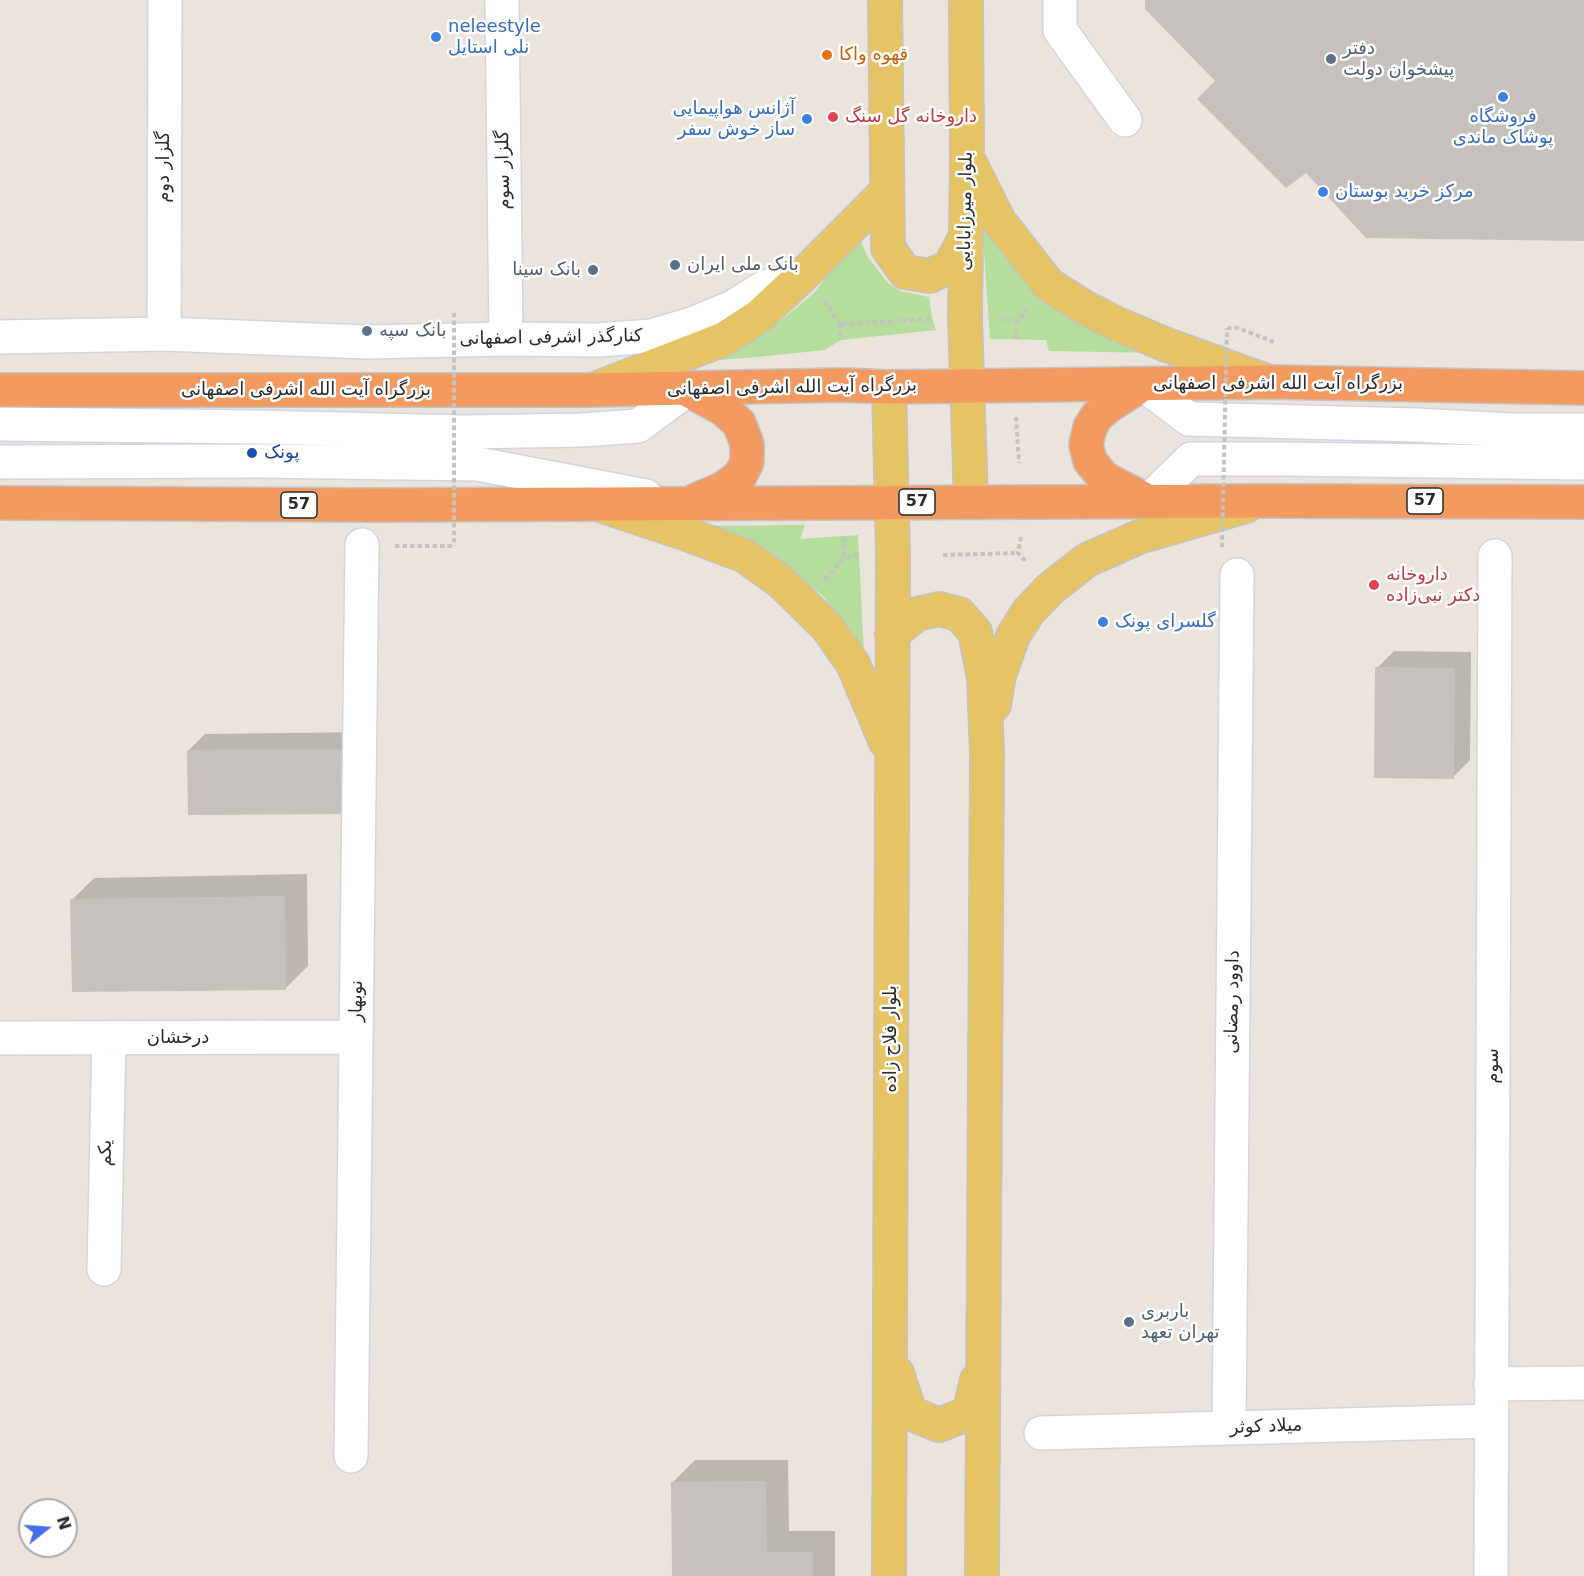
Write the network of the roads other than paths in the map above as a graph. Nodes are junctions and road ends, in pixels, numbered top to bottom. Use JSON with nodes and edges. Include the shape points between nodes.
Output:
{"nodes":[{"id":1,"x":165,"y":0,"type":"edge"},
{"id":2,"x":502,"y":0,"type":"edge"},
{"id":3,"x":885,"y":0,"type":"edge"},
{"id":4,"x":966,"y":0,"type":"edge"},
{"id":5,"x":1060,"y":0,"type":"edge"},
{"id":6,"x":1125,"y":120,"type":"dead end"},
{"id":7,"x":967,"y":157,"type":"junction"},
{"id":8,"x":887,"y":191,"type":"junction"},
{"id":9,"x":965,"y":238,"type":"junction"},
{"id":10,"x":812,"y":287,"type":"junction"},
{"id":11,"x":164,"y":334,"type":"junction"},
{"id":12,"x":0,"y":337,"type":"edge"},
{"id":13,"x":506,"y":339,"type":"junction"},
{"id":14,"x":1271,"y":382,"type":"junction"},
{"id":15,"x":1143,"y":384,"type":"junction"},
{"id":16,"x":967,"y":386,"type":"junction"},
{"id":17,"x":889,"y":387,"type":"junction"},
{"id":18,"x":1584,"y":388,"type":"edge"},
{"id":19,"x":688,"y":389,"type":"junction"},
{"id":20,"x":0,"y":390,"type":"edge"},
{"id":21,"x":591,"y":390,"type":"junction"},
{"id":22,"x":0,"y":424,"type":"edge"},
{"id":23,"x":1584,"y":430,"type":"edge"},
{"id":24,"x":0,"y":462,"type":"edge"},
{"id":25,"x":1584,"y":463,"type":"edge"},
{"id":26,"x":1148,"y":501,"type":"junction"},
{"id":27,"x":1265,"y":501,"type":"junction"},
{"id":28,"x":892,"y":502,"type":"junction"},
{"id":29,"x":971,"y":502,"type":"junction"},
{"id":30,"x":1584,"y":502,"type":"edge"},
{"id":31,"x":0,"y":503,"type":"edge"},
{"id":32,"x":598,"y":504,"type":"junction"},
{"id":33,"x":687,"y":504,"type":"junction"},
{"id":34,"x":362,"y":545,"type":"road end"},
{"id":35,"x":1495,"y":556,"type":"dead end"},
{"id":36,"x":1229,"y":561,"type":"road end"},
{"id":37,"x":892,"y":634,"type":"junction"},
{"id":38,"x":987,"y":754,"type":"junction"},
{"id":39,"x":892,"y":756,"type":"junction"},
{"id":40,"x":356,"y":1037,"type":"junction"},
{"id":41,"x":0,"y":1038,"type":"edge"},
{"id":42,"x":109,"y":1038,"type":"junction"},
{"id":43,"x":104,"y":1269,"type":"dead end"},
{"id":44,"x":890,"y":1351,"type":"junction"},
{"id":45,"x":983,"y":1354,"type":"junction"},
{"id":46,"x":1584,"y":1383,"type":"edge"},
{"id":47,"x":1491,"y":1384,"type":"junction"},
{"id":48,"x":1491,"y":1420,"type":"junction"},
{"id":49,"x":1229,"y":1428,"type":"junction"},
{"id":50,"x":1041,"y":1434,"type":"dead end"},
{"id":51,"x":351,"y":1456,"type":"dead end"},
{"id":52,"x":890,"y":1576,"type":"edge"},
{"id":53,"x":982,"y":1576,"type":"edge"},
{"id":54,"x":1491,"y":1576,"type":"edge"}],
"edges":[{"from":1,"to":11,"type":"street","name":"گلزار دوم"},
{"from":2,"to":13,"type":"street","name":"گلزار سوم"},
{"from":3,"to":8,"type":"main road"},
{"from":4,"to":7,"type":"main road","name":"بلوار میرزابابایی"},
{"from":5,"to":6,"type":"street","via":[[1060,30]]},
{"from":7,"to":9,"type":"main road","name":"بلوار میرزابابایی"},
{"from":7,"to":14,"type":"main road","via":[[999,221],[1049,285],[1115,323]]},
{"from":8,"to":9,"type":"main road","via":[[888,248],[905,272],[930,276],[950,266]]},
{"from":8,"to":10,"type":"main road"},
{"from":9,"to":16,"type":"main road","name":"بلوار میرزابابایی"},
{"from":10,"to":13,"type":"street","name":"کنارگذر اشرفی اصفهانی","via":[[765,288],[733,307],[651,336]]},
{"from":10,"to":21,"type":"main road","via":[[724,339]]},
{"from":11,"to":12,"type":"street","name":"کنارگذر اشرفی اصفهانی"},
{"from":11,"to":13,"type":"street","name":"کنارگذر اشرفی اصفهانی","via":[[366,342]]},
{"from":14,"to":15,"type":"highway","name":"بزرگراه آیت الله اشرفی اصفهانی"},
{"from":14,"to":18,"type":"highway","name":"بزرگراه آیت الله اشرفی اصفهانی"},
{"from":15,"to":16,"type":"highway","name":"بزرگراه آیت الله اشرفی اصفهانی"},
{"from":15,"to":23,"type":"street","via":[[1189,419]]},
{"from":15,"to":26,"type":"highway","via":[[1097,416],[1086,445],[1090,461],[1104,478]]},
{"from":16,"to":17,"type":"highway","name":"بزرگراه آیت الله اشرفی اصفهانی"},
{"from":16,"to":29,"type":"main road","name":"بلوار میرزابابایی"},
{"from":17,"to":19,"type":"highway","name":"بزرگراه آیت الله اشرفی اصفهانی"},
{"from":17,"to":28,"type":"main road","name":"بلوار فلاح زاده"},
{"from":19,"to":21,"type":"highway","name":"بزرگراه آیت الله اشرفی اصفهانی"},
{"from":19,"to":22,"type":"street","via":[[638,426],[582,430],[464,432]]},
{"from":19,"to":33,"type":"highway","via":[[739,423],[747,444],[747,462],[740,476],[724,488]]},
{"from":20,"to":21,"type":"highway","name":"بزرگراه آیت الله اشرفی اصفهانی"},
{"from":24,"to":33,"type":"street","via":[[478,464]]},
{"from":25,"to":26,"type":"street","via":[[1191,459]]},
{"from":26,"to":27,"type":"highway","number":"57"},
{"from":26,"to":29,"type":"highway","number":"57"},
{"from":27,"to":30,"type":"highway","number":"57"},
{"from":27,"to":38,"type":"main road","via":[[1139,537],[1088,560],[1050,589],[1028,612],[1013,636],[999,675]]},
{"from":28,"to":29,"type":"highway","number":"57"},
{"from":28,"to":33,"type":"highway","number":"57"},
{"from":28,"to":37,"type":"main road","name":"بلوار فلاح زاده"},
{"from":31,"to":32,"type":"highway","number":"57"},
{"from":32,"to":33,"type":"highway","number":"57"},
{"from":32,"to":39,"type":"main road","via":[[745,556],[780,581],[827,627],[853,664]]},
{"from":34,"to":40,"type":"street","name":"نوبهار"},
{"from":35,"to":47,"type":"street","name":"سوم"},
{"from":36,"to":49,"type":"street","name":"داوود رمضانی"},
{"from":37,"to":38,"type":"main road","via":[[917,614],[939,609],[959,614],[975,632],[984,677]]},
{"from":37,"to":39,"type":"main road","name":"بلوار فلاح زاده"},
{"from":38,"to":45,"type":"main road"},
{"from":39,"to":44,"type":"main road","name":"بلوار فلاح زاده"},
{"from":40,"to":42,"type":"street","name":"درخشان"},
{"from":40,"to":51,"type":"street","name":"نوبهار"},
{"from":41,"to":42,"type":"street","name":"درخشان"},
{"from":42,"to":43,"type":"street","name":"یکم"},
{"from":44,"to":45,"type":"main road","via":[[910,1413],[939,1425],[969,1413]]},
{"from":44,"to":52,"type":"main road","name":"بلوار فلاح زاده"},
{"from":45,"to":53,"type":"main road"},
{"from":46,"to":47,"type":"street"},
{"from":47,"to":48,"type":"street","name":"سوم"},
{"from":48,"to":49,"type":"street","name":"میلاد کوثر"},
{"from":48,"to":54,"type":"street","name":"سوم"},
{"from":49,"to":50,"type":"street","name":"میلاد کوثر"}]}
